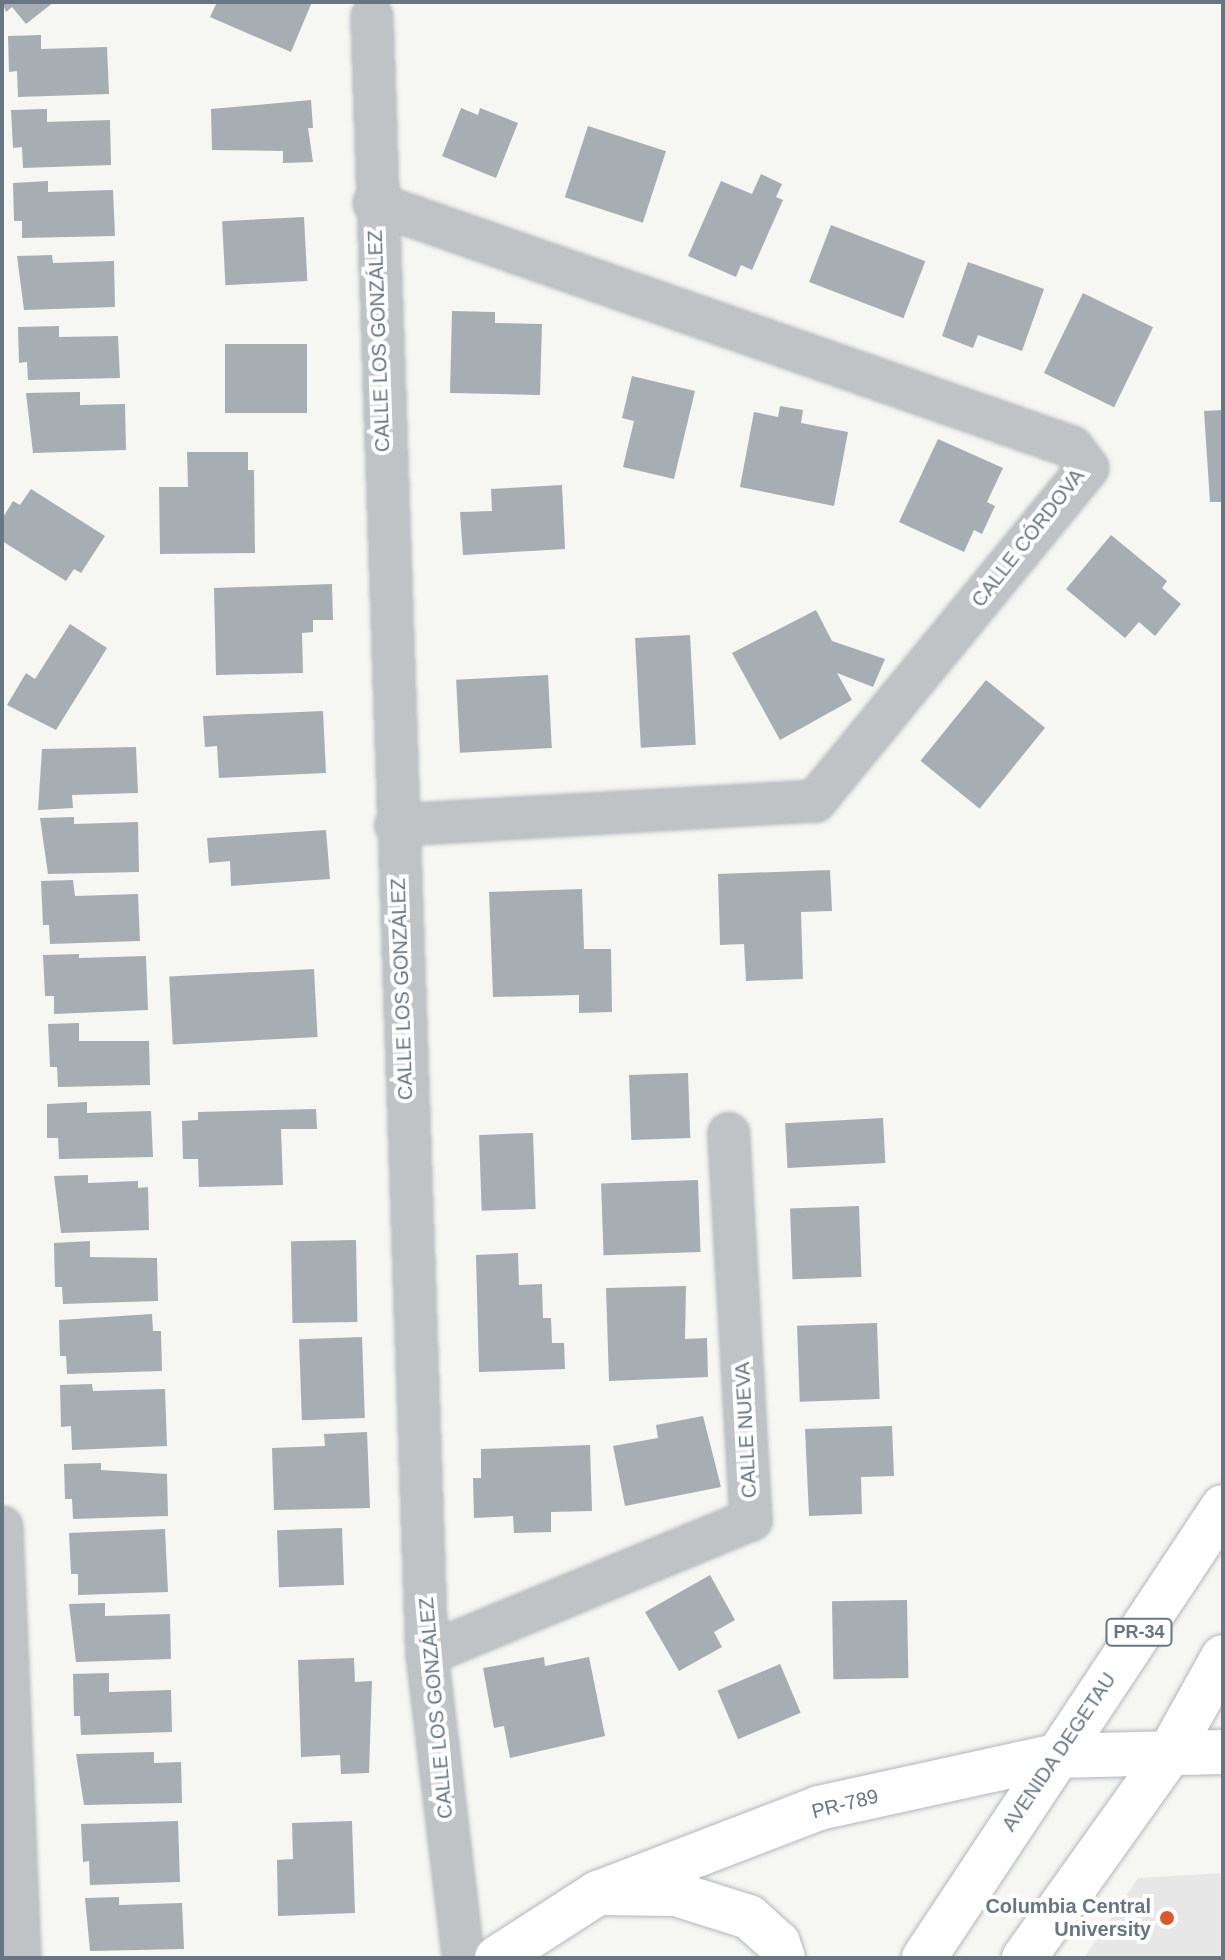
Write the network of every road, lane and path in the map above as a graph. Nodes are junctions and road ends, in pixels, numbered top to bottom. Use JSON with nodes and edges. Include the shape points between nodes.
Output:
{"nodes":[{"id":1,"x":372,"y":17,"type":"dead end"},
{"id":2,"x":374,"y":203,"type":"junction"},
{"id":3,"x":396,"y":825,"type":"junction"},
{"id":4,"x":729,"y":1134,"type":"dead end"},
{"id":5,"x":1223,"y":1507,"type":"edge"},
{"id":6,"x":2,"y":1527,"type":"edge"},
{"id":7,"x":3,"y":1587,"type":"edge"},
{"id":8,"x":427,"y":1654,"type":"junction"},
{"id":9,"x":1223,"y":1657,"type":"edge"},
{"id":10,"x":1223,"y":1752,"type":"edge"},
{"id":11,"x":1055,"y":1756,"type":"junction"},
{"id":12,"x":1168,"y":1756,"type":"junction"},
{"id":13,"x":598,"y":1893,"type":"junction"},
{"id":14,"x":20,"y":1958,"type":"edge"},
{"id":15,"x":463,"y":1958,"type":"edge"},
{"id":16,"x":497,"y":1958,"type":"edge"},
{"id":17,"x":783,"y":1958,"type":"edge"},
{"id":18,"x":924,"y":1958,"type":"edge"},
{"id":19,"x":1024,"y":1958,"type":"edge"}],
"edges":[{"from":1,"to":2,"type":"street","name":"CALLE LOS GONZÁLEZ"},
{"from":2,"to":3,"type":"street","name":"CALLE LOS GONZÁLEZ"},
{"from":2,"to":3,"type":"street","name":"CALLE CÓRDOVA","via":[[1072,447],[1088,468],[815,801]]},
{"from":3,"to":8,"type":"street","name":"CALLE LOS GONZÁLEZ"},
{"from":4,"to":8,"type":"street","name":"CALLE NUEVA","via":[[751,1520]]},
{"from":5,"to":11,"type":"main road","name":"AVENIDA DEGETAU","number":"PR-34"},
{"from":6,"to":7,"type":"street"},
{"from":7,"to":14,"type":"street"},
{"from":8,"to":15,"type":"street","name":"CALLE LOS GONZÁLEZ"},
{"from":9,"to":12,"type":"main road"},
{"from":10,"to":12,"type":"main road","name":"PR-789","number":"PR-789"},
{"from":11,"to":12,"type":"main road","name":"PR-789","number":"PR-789"},
{"from":11,"to":13,"type":"main road","name":"PR-789","number":"PR-789","via":[[819,1808]]},
{"from":11,"to":18,"type":"main road","name":"AVENIDA DEGETAU","number":"PR-34"},
{"from":12,"to":19,"type":"main road"},
{"from":13,"to":16,"type":"main road","name":"PR-789","number":"PR-789"},
{"from":13,"to":17,"type":"main road","via":[[676,1894],[749,1917],[778,1943]]}]}
